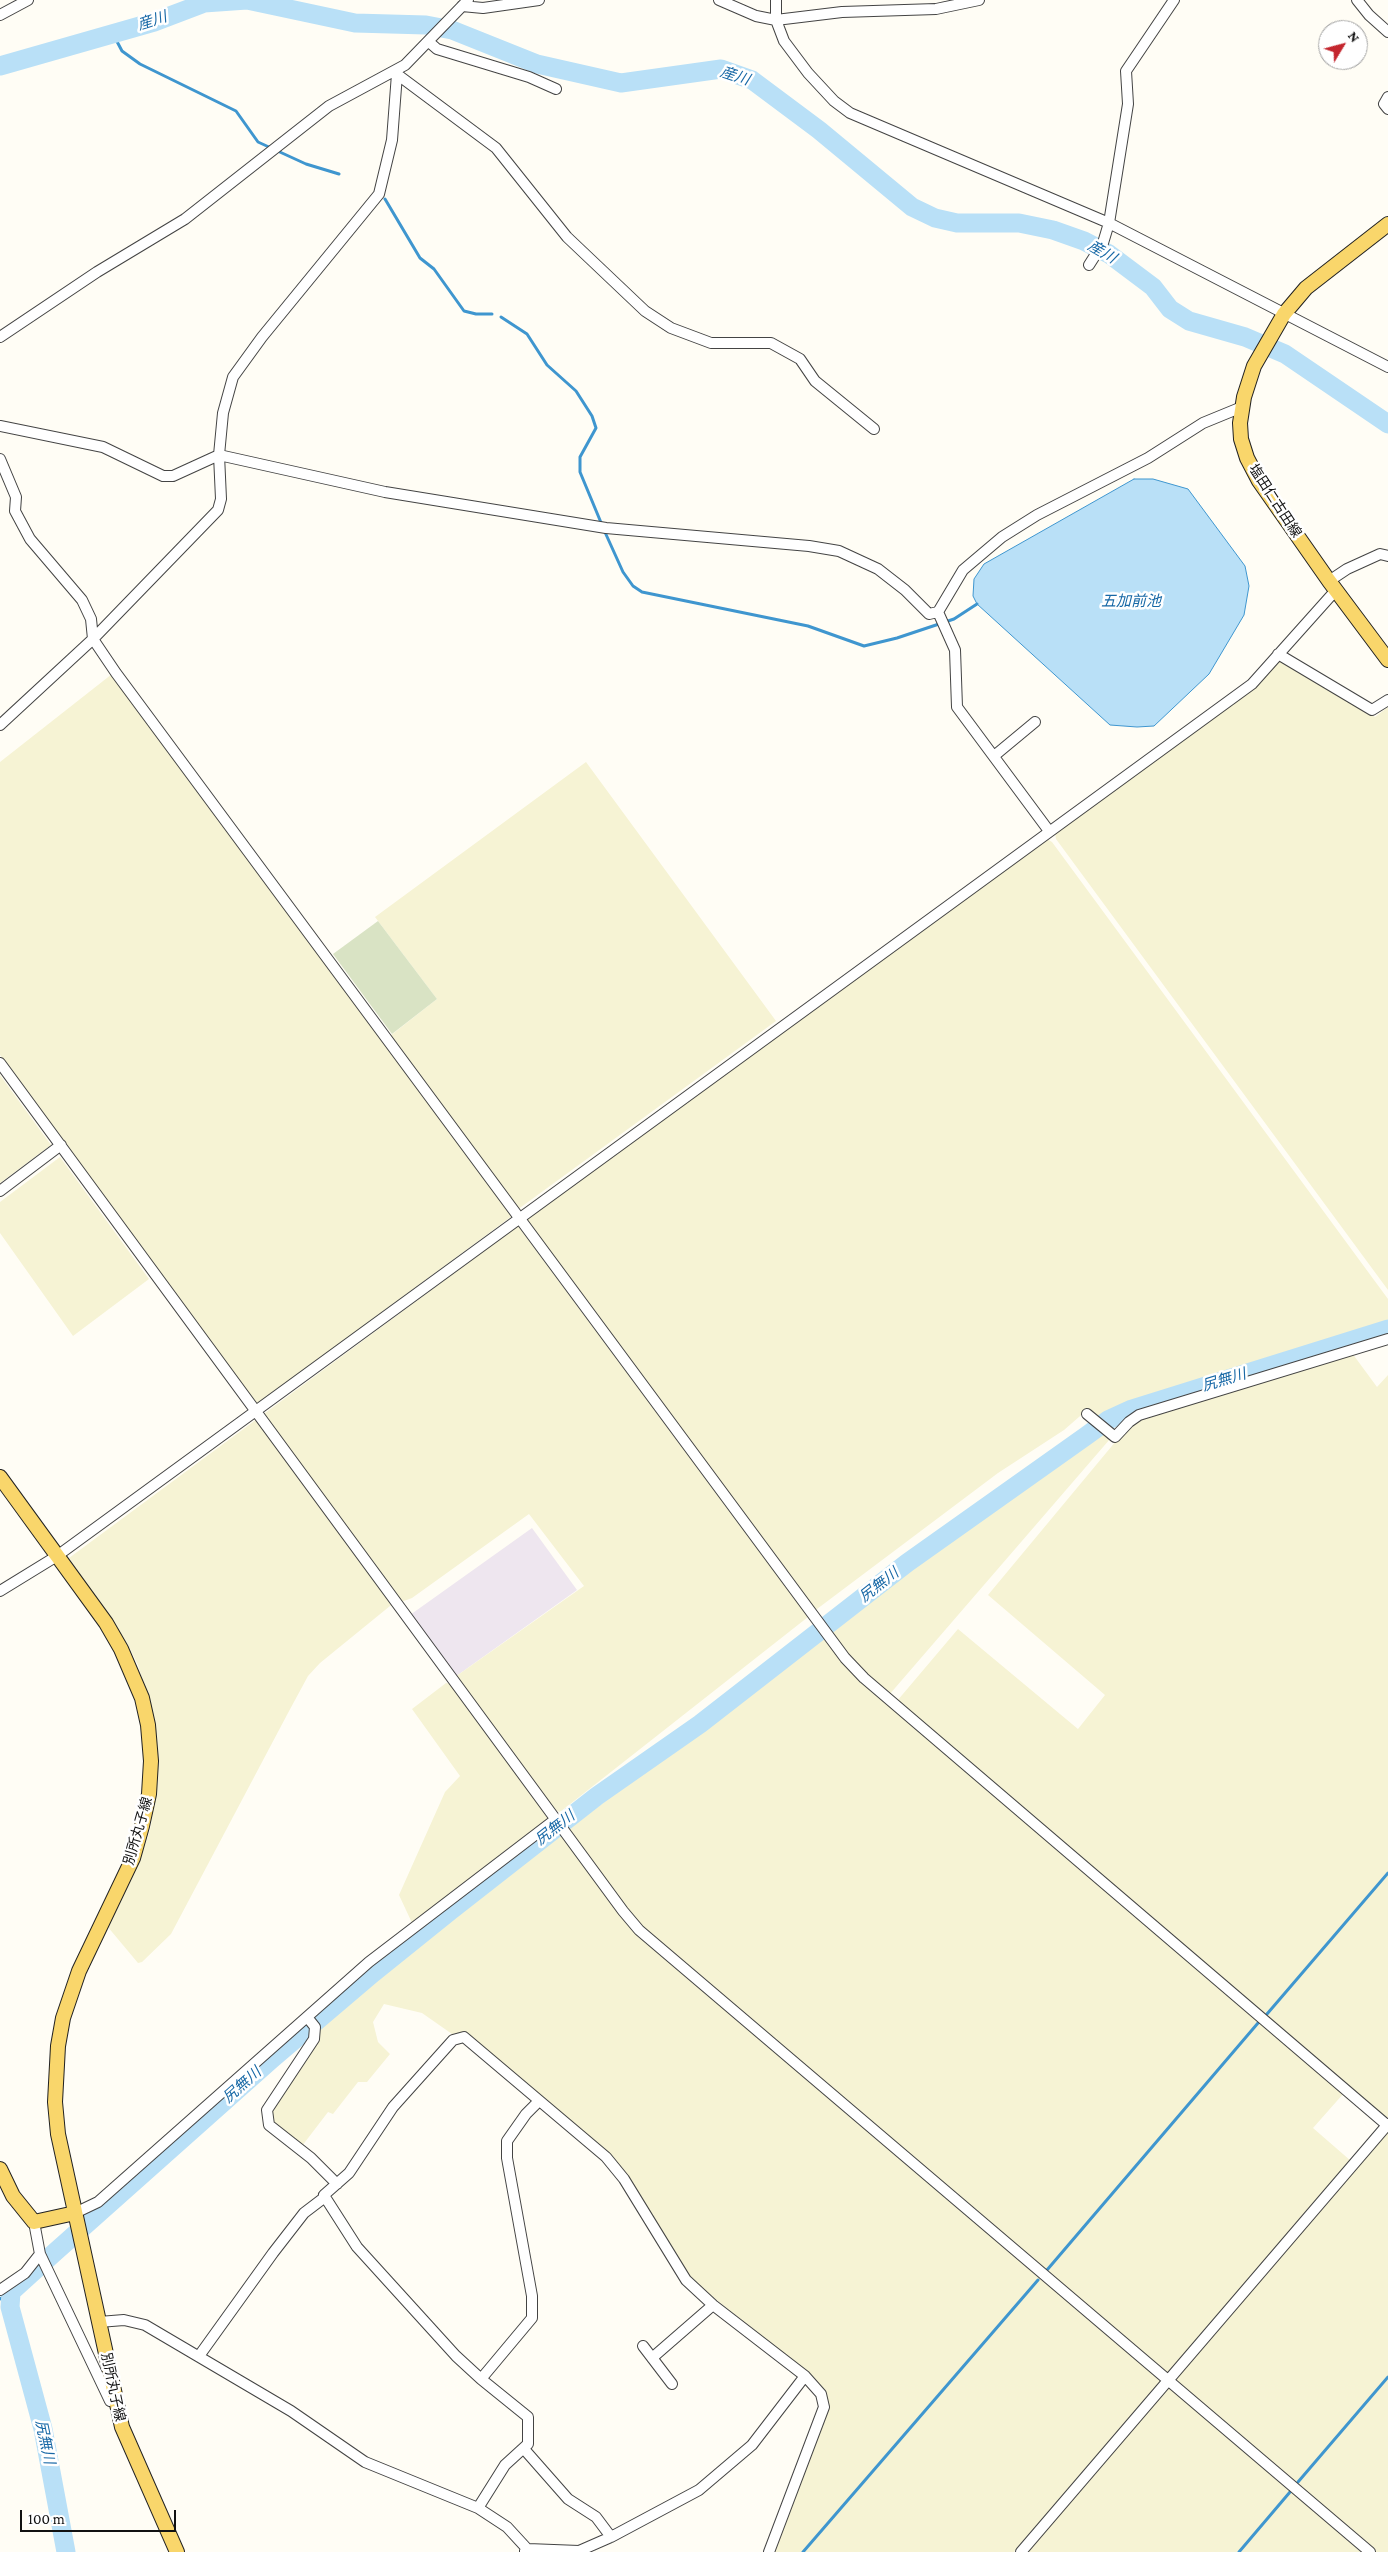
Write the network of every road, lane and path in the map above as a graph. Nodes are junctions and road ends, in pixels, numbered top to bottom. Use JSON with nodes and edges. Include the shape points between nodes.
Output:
{"nodes":[{"id":1,"x":28,"y":0,"type":"edge"},
{"id":2,"x":539,"y":0,"type":"edge"},
{"id":3,"x":719,"y":0,"type":"edge"},
{"id":4,"x":776,"y":0,"type":"edge"},
{"id":5,"x":979,"y":0,"type":"edge"},
{"id":6,"x":1174,"y":0,"type":"edge"},
{"id":7,"x":1356,"y":0,"type":"edge"},
{"id":8,"x":462,"y":6,"type":"edge"},
{"id":9,"x":0,"y":16,"type":"edge"},
{"id":10,"x":776,"y":20,"type":"junction"},
{"id":11,"x":1388,"y":32,"type":"edge"},
{"id":12,"x":430,"y":41,"type":"junction"},
{"id":13,"x":396,"y":73,"type":"junction"},
{"id":14,"x":556,"y":89,"type":"dead end"},
{"id":15,"x":1388,"y":98,"type":"edge"},
{"id":16,"x":1388,"y":109,"type":"edge"},
{"id":17,"x":1109,"y":223,"type":"junction"},
{"id":18,"x":1388,"y":224,"type":"edge"},
{"id":19,"x":1089,"y":265,"type":"dead end"},
{"id":20,"x":1284,"y":314,"type":"junction"},
{"id":21,"x":0,"y":337,"type":"edge"},
{"id":22,"x":1388,"y":367,"type":"edge"},
{"id":23,"x":1242,"y":408,"type":"junction"},
{"id":24,"x":0,"y":426,"type":"edge"},
{"id":25,"x":874,"y":429,"type":"dead end"},
{"id":26,"x":219,"y":455,"type":"junction"},
{"id":27,"x":0,"y":459,"type":"edge"},
{"id":28,"x":1388,"y":556,"type":"edge"},
{"id":29,"x":1332,"y":586,"type":"junction"},
{"id":30,"x":938,"y":612,"type":"junction"},
{"id":31,"x":94,"y":639,"type":"junction"},
{"id":32,"x":1278,"y":654,"type":"junction"},
{"id":33,"x":1388,"y":660,"type":"edge"},
{"id":34,"x":1388,"y":700,"type":"edge"},
{"id":35,"x":1035,"y":722,"type":"dead end"},
{"id":36,"x":0,"y":725,"type":"edge"},
{"id":37,"x":994,"y":756,"type":"junction"},
{"id":38,"x":1049,"y":831,"type":"junction"},
{"id":39,"x":0,"y":1064,"type":"edge"},
{"id":40,"x":61,"y":1145,"type":"junction"},
{"id":41,"x":0,"y":1191,"type":"edge"},
{"id":42,"x":518,"y":1218,"type":"junction"},
{"id":43,"x":1388,"y":1339,"type":"edge"},
{"id":44,"x":256,"y":1410,"type":"junction"},
{"id":45,"x":1091,"y":1417,"type":"dead end"},
{"id":46,"x":0,"y":1477,"type":"edge"},
{"id":47,"x":58,"y":1556,"type":"junction"},
{"id":48,"x":0,"y":1591,"type":"edge"},
{"id":49,"x":556,"y":1819,"type":"junction"},
{"id":50,"x":311,"y":2021,"type":"junction"},
{"id":51,"x":539,"y":2101,"type":"junction"},
{"id":52,"x":1388,"y":2125,"type":"edge"},
{"id":53,"x":0,"y":2169,"type":"edge"},
{"id":54,"x":337,"y":2184,"type":"junction"},
{"id":55,"x":325,"y":2197,"type":"junction"},
{"id":56,"x":75,"y":2213,"type":"junction"},
{"id":57,"x":34,"y":2222,"type":"junction"},
{"id":58,"x":44,"y":2260,"type":"junction"},
{"id":59,"x":0,"y":2290,"type":"edge"},
{"id":60,"x":714,"y":2305,"type":"junction"},
{"id":61,"x":99,"y":2322,"type":"junction"},
{"id":62,"x":643,"y":2346,"type":"dead end"},
{"id":63,"x":199,"y":2356,"type":"junction"},
{"id":64,"x":652,"y":2358,"type":"junction"},
{"id":65,"x":108,"y":2361,"type":"junction"},
{"id":66,"x":92,"y":2366,"type":"junction"},
{"id":67,"x":805,"y":2376,"type":"junction"},
{"id":68,"x":481,"y":2379,"type":"junction"},
{"id":69,"x":1169,"y":2380,"type":"junction"},
{"id":70,"x":672,"y":2384,"type":"dead end"},
{"id":71,"x":110,"y":2401,"type":"dead end"},
{"id":72,"x":524,"y":2449,"type":"junction"},
{"id":73,"x":478,"y":2508,"type":"junction"},
{"id":74,"x":611,"y":2537,"type":"junction"},
{"id":75,"x":527,"y":2551,"type":"edge"},
{"id":76,"x":177,"y":2552,"type":"edge"},
{"id":77,"x":770,"y":2552,"type":"edge"},
{"id":78,"x":1021,"y":2552,"type":"edge"},
{"id":79,"x":1370,"y":2552,"type":"edge"}],
"edges":[{"from":1,"to":9,"type":"street"},
{"from":2,"to":8,"type":"street","via":[[483,8]]},
{"from":3,"to":10,"type":"street","via":[[756,16]]},
{"from":4,"to":10,"type":"street"},
{"from":5,"to":10,"type":"street","via":[[936,9],[842,12]]},
{"from":6,"to":17,"type":"street","via":[[1126,71],[1128,104]]},
{"from":7,"to":11,"type":"street"},
{"from":8,"to":12,"type":"street"},
{"from":10,"to":17,"type":"street","via":[[784,41],[808,73],[850,113]]},
{"from":12,"to":13,"type":"street"},
{"from":12,"to":14,"type":"street","via":[[437,49],[529,77]]},
{"from":13,"to":21,"type":"street","via":[[345,95],[185,219],[97,272]]},
{"from":13,"to":25,"type":"street","via":[[496,148],[567,237],[645,311],[671,328],[711,343],[771,343],[800,358],[815,381]]},
{"from":13,"to":26,"type":"street","via":[[392,140],[379,194],[233,377],[223,413]]},
{"from":15,"to":16,"type":"street","via":[[1384,104]]},
{"from":17,"to":19,"type":"street","via":[[1103,243]]},
{"from":17,"to":20,"type":"street"},
{"from":18,"to":20,"type":"main road","name":"塩田仁古田線","via":[[1306,288]]},
{"from":20,"to":22,"type":"street"},
{"from":20,"to":23,"type":"main road","name":"塩田仁古田線","via":[[1254,366]]},
{"from":23,"to":29,"type":"main road","name":"塩田仁古田線","via":[[1241,439],[1247,458],[1273,502]]},
{"from":23,"to":30,"type":"street","via":[[1202,422],[1148,458],[1037,515],[1002,537],[964,570]]},
{"from":24,"to":26,"type":"street","via":[[103,447],[162,476],[173,476]]},
{"from":26,"to":30,"type":"street","via":[[385,492],[596,526],[809,546],[839,552],[878,569],[929,614]]},
{"from":26,"to":31,"type":"street","via":[[221,499],[218,510]]},
{"from":27,"to":31,"type":"street","via":[[16,496],[16,511],[26,532],[82,600],[91,618]]},
{"from":28,"to":29,"type":"street","via":[[1380,554],[1347,569]]},
{"from":29,"to":32,"type":"street"},
{"from":29,"to":33,"type":"main road","name":"塩田仁古田線"},
{"from":30,"to":37,"type":"street","via":[[955,650],[957,708]]},
{"from":31,"to":36,"type":"street"},
{"from":31,"to":42,"type":"street"},
{"from":32,"to":34,"type":"street","via":[[1372,710]]},
{"from":32,"to":38,"type":"street","via":[[1252,684]]},
{"from":35,"to":37,"type":"street"},
{"from":37,"to":38,"type":"street"},
{"from":38,"to":42,"type":"street"},
{"from":39,"to":40,"type":"street"},
{"from":40,"to":41,"type":"street"},
{"from":40,"to":44,"type":"street"},
{"from":42,"to":44,"type":"street"},
{"from":42,"to":52,"type":"street","via":[[813,1618],[858,1672]]},
{"from":43,"to":45,"type":"street","via":[[1139,1416],[1115,1437]]},
{"from":44,"to":47,"type":"street"},
{"from":44,"to":49,"type":"street"},
{"from":46,"to":47,"type":"main road","name":"別所丸子線"},
{"from":47,"to":48,"type":"street"},
{"from":47,"to":56,"type":"main road","name":"別所丸子線","via":[[121,1649],[142,1698],[148,1725],[150,1761],[149,1794],[133,1858],[79,1971],[63,2018],[58,2046],[55,2102],[58,2134]]},
{"from":49,"to":50,"type":"street","via":[[369,1962]]},
{"from":49,"to":69,"type":"street","via":[[639,1930]]},
{"from":50,"to":54,"type":"street","via":[[314,2038],[267,2110],[269,2124],[312,2158]]},
{"from":50,"to":56,"type":"street","via":[[98,2202]]},
{"from":51,"to":54,"type":"street","via":[[464,2037],[454,2040],[393,2108],[349,2172]]},
{"from":51,"to":60,"type":"street","via":[[615,2168],[686,2280]]},
{"from":51,"to":68,"type":"street","via":[[526,2114],[508,2141],[507,2149],[532,2296],[532,2318]]},
{"from":52,"to":69,"type":"street"},
{"from":53,"to":57,"type":"main road","via":[[13,2196]]},
{"from":54,"to":55,"type":"street"},
{"from":55,"to":63,"type":"street","via":[[304,2213]]},
{"from":55,"to":68,"type":"street","via":[[357,2247]]},
{"from":56,"to":57,"type":"main road"},
{"from":56,"to":61,"type":"main road","name":"別所丸子線"},
{"from":57,"to":58,"type":"street"},
{"from":58,"to":59,"type":"street"},
{"from":58,"to":66,"type":"street"},
{"from":60,"to":64,"type":"street"},
{"from":60,"to":67,"type":"street"},
{"from":61,"to":63,"type":"street","via":[[124,2320],[145,2325]]},
{"from":61,"to":65,"type":"main road","name":"別所丸子線"},
{"from":62,"to":64,"type":"street"},
{"from":63,"to":73,"type":"street","via":[[291,2411],[365,2462]]},
{"from":64,"to":70,"type":"street"},
{"from":65,"to":66,"type":"street"},
{"from":65,"to":76,"type":"main road","name":"別所丸子線","via":[[122,2427]]},
{"from":66,"to":71,"type":"street"},
{"from":67,"to":74,"type":"street","via":[[752,2445],[699,2490]]},
{"from":67,"to":77,"type":"street","via":[[821,2394],[824,2408]]},
{"from":68,"to":72,"type":"street","via":[[528,2417],[528,2444]]},
{"from":69,"to":78,"type":"street"},
{"from":69,"to":79,"type":"street"},
{"from":72,"to":73,"type":"street","via":[[505,2465]]},
{"from":72,"to":74,"type":"street","via":[[568,2499],[596,2517]]},
{"from":73,"to":75,"type":"street","via":[[507,2527]]},
{"from":74,"to":75,"type":"street","via":[[579,2551]]}]}
